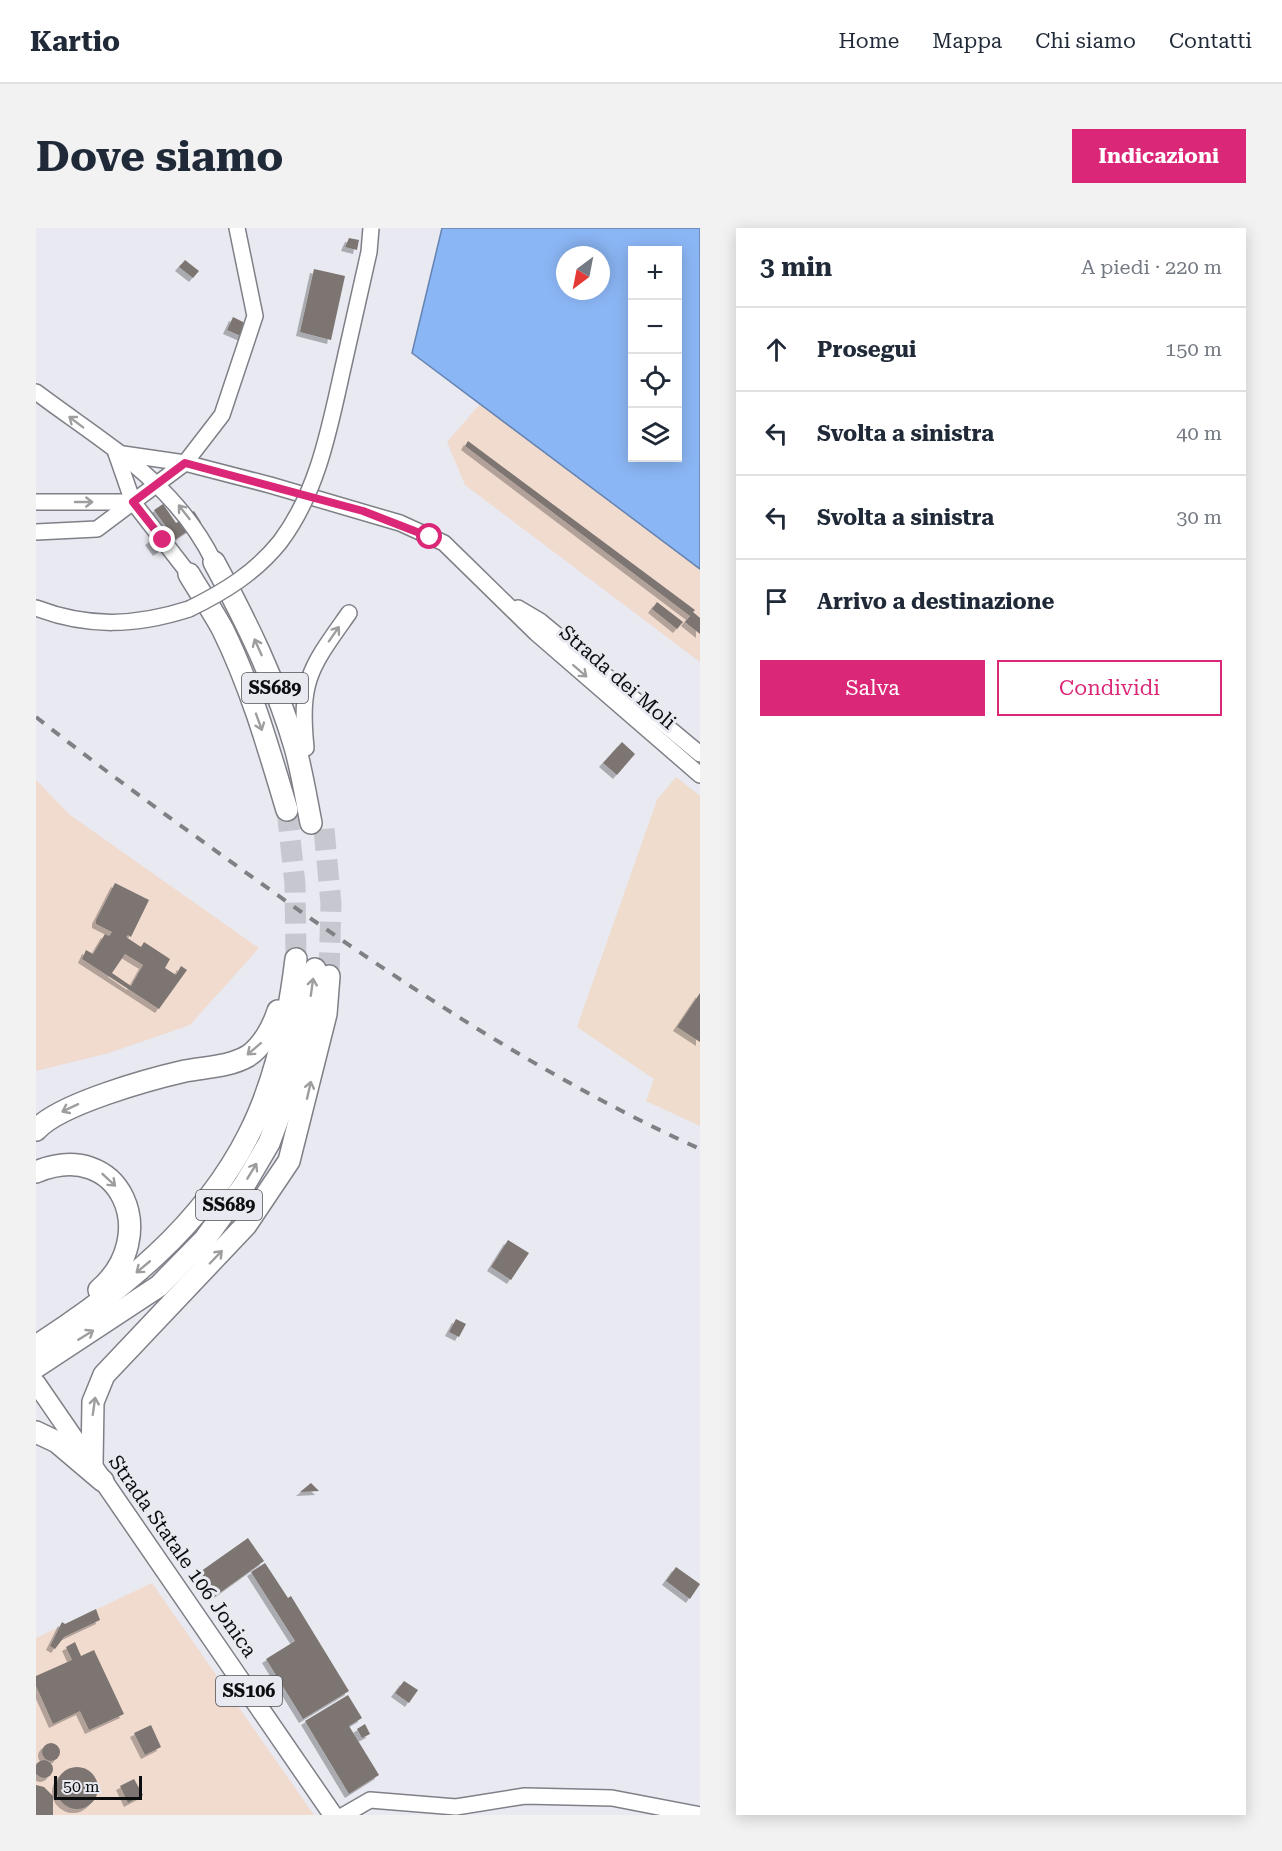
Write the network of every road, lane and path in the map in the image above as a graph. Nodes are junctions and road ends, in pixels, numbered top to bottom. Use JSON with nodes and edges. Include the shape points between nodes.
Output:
{"nodes":[{"id":1,"x":237,"y":228,"type":"edge"},
{"id":2,"x":371,"y":228,"type":"edge"},
{"id":3,"x":36,"y":392,"type":"edge"},
{"id":4,"x":116,"y":453,"type":"junction"},
{"id":5,"x":185,"y":463,"type":"junction"},
{"id":6,"x":158,"y":484,"type":"junction"},
{"id":7,"x":36,"y":502,"type":"edge"},
{"id":8,"x":133,"y":502,"type":"junction"},
{"id":9,"x":36,"y":532,"type":"edge"},
{"id":10,"x":214,"y":562,"type":"joint"},
{"id":11,"x":189,"y":574,"type":"joint"},
{"id":12,"x":503,"y":598,"type":"junction"},
{"id":13,"x":36,"y":608,"type":"edge"},
{"id":14,"x":349,"y":613,"type":"dead end"},
{"id":15,"x":271,"y":677,"type":"junction"},
{"id":16,"x":306,"y":748,"type":"junction"},
{"id":17,"x":700,"y":754,"type":"edge"},
{"id":18,"x":700,"y":775,"type":"edge"},
{"id":19,"x":287,"y":810,"type":"tunnel mouth"},
{"id":20,"x":36,"y":1130,"type":"edge"},
{"id":21,"x":36,"y":1172,"type":"edge"},
{"id":22,"x":68,"y":1325,"type":"junction"},
{"id":23,"x":36,"y":1346,"type":"edge"},
{"id":24,"x":36,"y":1366,"type":"edge"},
{"id":25,"x":38,"y":1386,"type":"edge"},
{"id":26,"x":36,"y":1432,"type":"edge"},
{"id":27,"x":98,"y":1473,"type":"junction"},
{"id":28,"x":333,"y":1815,"type":"edge"},
{"id":29,"x":344,"y":1815,"type":"edge"},
{"id":30,"x":700,"y":1815,"type":"edge"}],
"edges":[{"from":1,"to":5,"type":"street","via":[[255,316],[228,404]]},
{"from":2,"to":13,"type":"street","bridge":true,"via":[[369,252],[320,461],[305,500],[279,542],[256,567],[221,593],[189,609],[116,624],[63,618]]},
{"from":4,"to":3,"type":"street","one_way":true},
{"from":4,"to":5,"type":"street"},
{"from":4,"to":6,"type":"street"},
{"from":4,"to":8,"type":"street"},
{"from":5,"to":6,"type":"street"},
{"from":5,"to":12,"type":"street","via":[[400,523],[444,543]]},
{"from":6,"to":8,"type":"street"},
{"from":10,"to":6,"type":"street","one_way":true,"via":[[199,532]]},
{"from":7,"to":8,"type":"street","one_way":true},
{"from":8,"to":9,"type":"street","via":[[97,529]]},
{"from":8,"to":11,"type":"street"},
{"from":15,"to":10,"type":"highway","number":"SS689","one_way":true},
{"from":11,"to":19,"type":"highway","number":"SS689","one_way":true,"via":[[222,629],[239,668]]},
{"from":12,"to":17,"type":"street","via":[[540,621]]},
{"from":12,"to":18,"type":"street","name":"Strada dei Moli","one_way":true,"via":[[536,633]]},
{"from":16,"to":14,"type":"street","one_way":true,"via":[[302,712],[307,680]]},
{"from":15,"to":16,"type":"highway"},
{"from":15,"to":16,"type":"highway","number":"SS689","via":[[317,826]]},
{"from":20,"to":22,"type":"highway","number":"SS689","via":[[73,1106],[147,1081],[248,1056],[264,1041],[277,1016],[296,959],[272,1076],[250,1134],[187,1225],[148,1264]]},
{"from":21,"to":22,"type":"highway","one_way":true,"via":[[74,1163],[101,1172],[119,1189],[129,1213],[131,1228],[124,1256],[107,1283]]},
{"from":22,"to":23,"type":"highway","number":"SS689"},
{"from":24,"to":27,"type":"highway","number":"SS689","via":[[159,1286],[205,1239],[269,1143],[292,1081],[322,973],[326,1014],[289,1161],[246,1226],[104,1375],[93,1402]]},
{"from":25,"to":27,"type":"main road","name":"Strada Statale 106 Jonica","number":"SS106"},
{"from":26,"to":27,"type":"highway","via":[[57,1442]]},
{"from":27,"to":28,"type":"main road","name":"Strada Statale 106 Jonica","number":"SS106"},
{"from":29,"to":30,"type":"street","via":[[370,1800],[456,1807],[525,1796],[612,1798]]}]}
